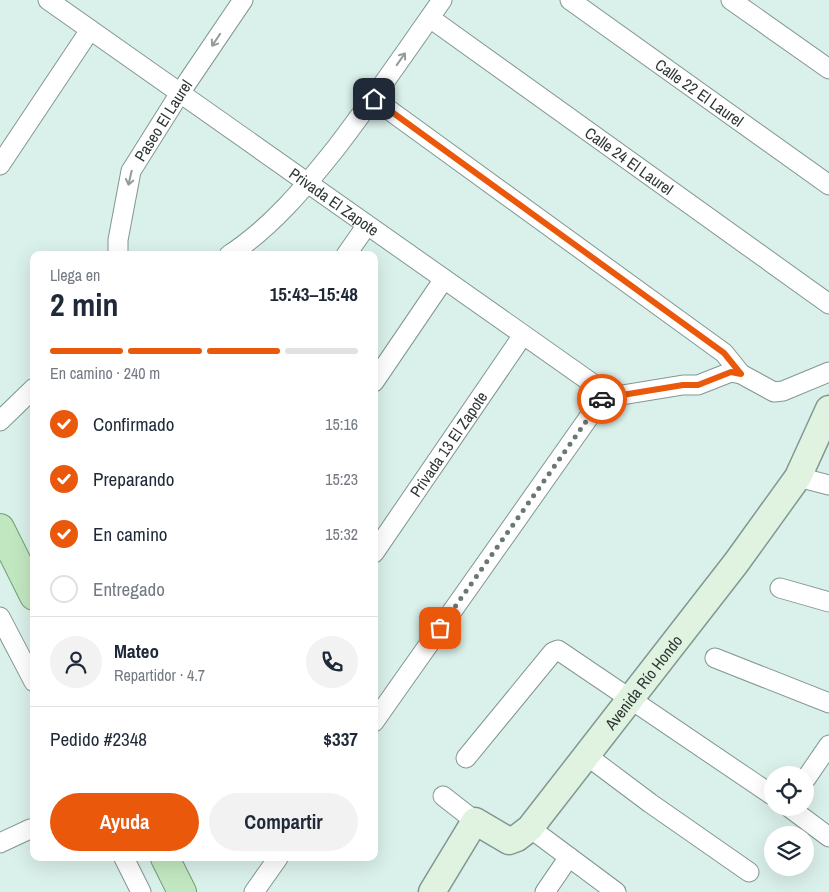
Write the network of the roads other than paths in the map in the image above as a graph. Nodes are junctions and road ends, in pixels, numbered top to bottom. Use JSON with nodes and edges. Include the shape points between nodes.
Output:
{"nodes":[{"id":1,"x":48,"y":0,"type":"edge"},
{"id":2,"x":243,"y":0,"type":"edge"},
{"id":3,"x":442,"y":0,"type":"edge"},
{"id":4,"x":570,"y":0,"type":"edge"},
{"id":5,"x":731,"y":0,"type":"edge"},
{"id":6,"x":430,"y":18,"type":"junction"},
{"id":7,"x":90,"y":30,"type":"junction"},
{"id":8,"x":829,"y":69,"type":"edge"},
{"id":9,"x":180,"y":93,"type":"junction"},
{"id":10,"x":374,"y":99,"type":"junction"},
{"id":11,"x":0,"y":165,"type":"edge"},
{"id":12,"x":307,"y":184,"type":"junction"},
{"id":13,"x":829,"y":185,"type":"edge"},
{"id":14,"x":367,"y":225,"type":"junction"},
{"id":15,"x":118,"y":251,"type":"edge"},
{"id":16,"x":235,"y":251,"type":"edge"},
{"id":17,"x":349,"y":251,"type":"edge"},
{"id":18,"x":444,"y":279,"type":"junction"},
{"id":19,"x":829,"y":304,"type":"edge"},
{"id":20,"x":523,"y":335,"type":"junction"},
{"id":21,"x":829,"y":372,"type":"edge"},
{"id":22,"x":741,"y":374,"type":"junction"},
{"id":23,"x":378,"y":376,"type":"edge"},
{"id":24,"x":30,"y":392,"type":"edge"},
{"id":25,"x":614,"y":394,"type":"junction"},
{"id":26,"x":829,"y":409,"type":"edge"},
{"id":27,"x":0,"y":421,"type":"edge"},
{"id":28,"x":798,"y":477,"type":"junction"},
{"id":29,"x":829,"y":485,"type":"edge"},
{"id":30,"x":0,"y":528,"type":"edge"},
{"id":31,"x":378,"y":546,"type":"edge"},
{"id":32,"x":30,"y":588,"type":"edge"},
{"id":33,"x":780,"y":588,"type":"dead end"},
{"id":34,"x":829,"y":602,"type":"edge"},
{"id":35,"x":0,"y":617,"type":"edge"},
{"id":36,"x":715,"y":658,"type":"dead end"},
{"id":37,"x":30,"y":674,"type":"edge"},
{"id":38,"x":632,"y":699,"type":"junction"},
{"id":39,"x":829,"y":703,"type":"edge"},
{"id":40,"x":378,"y":717,"type":"edge"},
{"id":41,"x":829,"y":745,"type":"edge"},
{"id":42,"x":586,"y":755,"type":"junction"},
{"id":43,"x":466,"y":758,"type":"dead end"},
{"id":44,"x":814,"y":767,"type":"edge"},
{"id":45,"x":764,"y":790,"type":"edge"},
{"id":46,"x":443,"y":796,"type":"dead end"},
{"id":47,"x":801,"y":816,"type":"edge"},
{"id":48,"x":475,"y":821,"type":"junction"},
{"id":49,"x":30,"y":828,"type":"dead end"},
{"id":50,"x":530,"y":828,"type":"junction"},
{"id":51,"x":829,"y":837,"type":"edge"},
{"id":52,"x":0,"y":843,"type":"edge"},
{"id":53,"x":569,"y":857,"type":"junction"},
{"id":54,"x":126,"y":861,"type":"edge"},
{"id":55,"x":166,"y":861,"type":"edge"},
{"id":56,"x":276,"y":861,"type":"edge"},
{"id":57,"x":749,"y":872,"type":"dead end"},
{"id":58,"x":141,"y":892,"type":"edge"},
{"id":59,"x":182,"y":892,"type":"edge"},
{"id":60,"x":254,"y":892,"type":"edge"},
{"id":61,"x":432,"y":892,"type":"edge"},
{"id":62,"x":545,"y":892,"type":"edge"},
{"id":63,"x":616,"y":892,"type":"edge"}],
"edges":[{"from":1,"to":7,"type":"street","name":"Privada El Zapote"},
{"from":2,"to":9,"type":"street","name":"Paseo El Laurel","one_way":true},
{"from":3,"to":6,"type":"street"},
{"from":4,"to":13,"type":"street","name":"Calle 22 El Laurel"},
{"from":5,"to":8,"type":"street"},
{"from":10,"to":6,"type":"street","one_way":true},
{"from":6,"to":19,"type":"street","name":"Calle 24 El Laurel"},
{"from":7,"to":9,"type":"street","name":"Privada El Zapote"},
{"from":7,"to":11,"type":"street"},
{"from":9,"to":12,"type":"street","name":"Privada El Zapote"},
{"from":9,"to":15,"type":"street","name":"Paseo El Laurel","one_way":true,"via":[[131,171]]},
{"from":10,"to":12,"type":"street"},
{"from":10,"to":22,"type":"street","via":[[724,353]]},
{"from":12,"to":14,"type":"street","name":"Privada El Zapote"},
{"from":12,"to":16,"type":"street","via":[[250,242]]},
{"from":14,"to":17,"type":"street"},
{"from":14,"to":18,"type":"street","name":"Privada El Zapote"},
{"from":18,"to":20,"type":"street","name":"Privada El Zapote"},
{"from":18,"to":23,"type":"street"},
{"from":20,"to":25,"type":"street","name":"Privada El Zapote"},
{"from":20,"to":31,"type":"street","name":"Privada 13 El Zapote"},
{"from":21,"to":22,"type":"street","via":[[774,392]]},
{"from":22,"to":25,"type":"street","via":[[731,372],[698,385]]},
{"from":24,"to":27,"type":"street"},
{"from":25,"to":40,"type":"street"},
{"from":26,"to":28,"type":"main road","name":"Avenida Río Hondo"},
{"from":28,"to":29,"type":"street"},
{"from":28,"to":38,"type":"main road","name":"Avenida Río Hondo"},
{"from":30,"to":32,"type":"main road"},
{"from":33,"to":34,"type":"street"},
{"from":35,"to":37,"type":"street"},
{"from":36,"to":39,"type":"street"},
{"from":38,"to":42,"type":"main road","name":"Avenida Río Hondo"},
{"from":38,"to":43,"type":"street","via":[[558,650]]},
{"from":38,"to":45,"type":"street"},
{"from":41,"to":44,"type":"street"},
{"from":42,"to":50,"type":"main road","name":"Avenida Río Hondo"},
{"from":42,"to":57,"type":"street"},
{"from":46,"to":48,"type":"street"},
{"from":47,"to":51,"type":"street"},
{"from":48,"to":50,"type":"main road","name":"Avenida Río Hondo","via":[[509,840]]},
{"from":48,"to":61,"type":"main road"},
{"from":49,"to":52,"type":"street"},
{"from":50,"to":53,"type":"street"},
{"from":53,"to":62,"type":"street"},
{"from":53,"to":63,"type":"street"},
{"from":54,"to":58,"type":"street"},
{"from":55,"to":59,"type":"main road"},
{"from":56,"to":60,"type":"street"}]}
